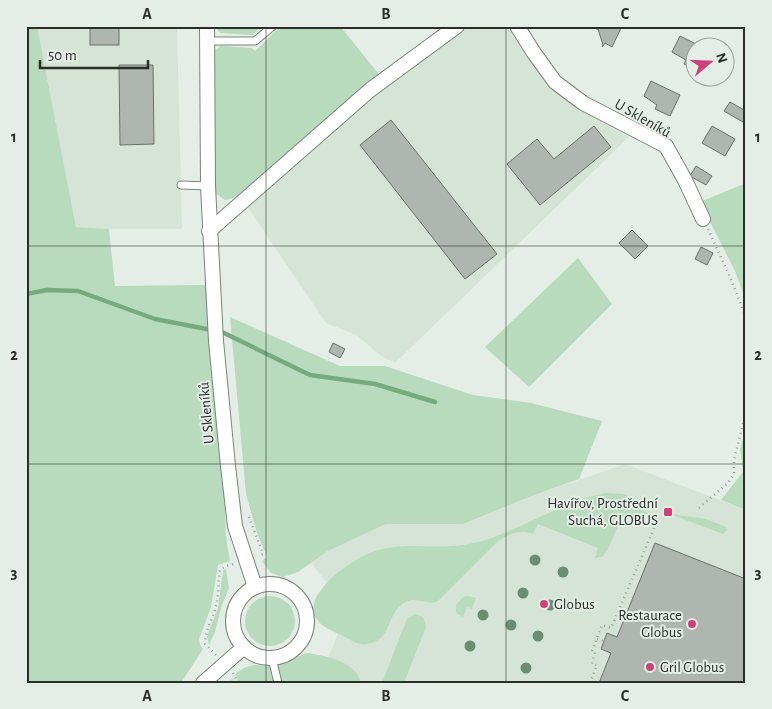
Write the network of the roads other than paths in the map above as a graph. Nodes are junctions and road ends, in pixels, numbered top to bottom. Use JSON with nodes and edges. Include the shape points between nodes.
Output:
{"nodes":[{"id":1,"x":207,"y":26,"type":"edge"},
{"id":2,"x":272,"y":26,"type":"edge"},
{"id":3,"x":457,"y":26,"type":"edge"},
{"id":4,"x":517,"y":26,"type":"edge"},
{"id":5,"x":207,"y":41,"type":"junction"},
{"id":6,"x":181,"y":184,"type":"dead end"},
{"id":7,"x":208,"y":186,"type":"junction"},
{"id":8,"x":703,"y":219,"type":"road end"},
{"id":9,"x":209,"y":232,"type":"junction"},
{"id":10,"x":255,"y":587,"type":"junction"},
{"id":11,"x":244,"y":647,"type":"junction"},
{"id":12,"x":272,"y":658,"type":"junction"},
{"id":13,"x":203,"y":683,"type":"edge"},
{"id":14,"x":278,"y":683,"type":"edge"}],
"edges":[{"from":1,"to":5,"type":"street","name":"U Skleníků"},
{"from":2,"to":5,"type":"lane","via":[[255,41]]},
{"from":3,"to":9,"type":"street","via":[[370,90]]},
{"from":4,"to":8,"type":"street","name":"U Skleníků","via":[[555,82],[583,103],[666,146]]},
{"from":5,"to":7,"type":"street","name":"U Skleníků"},
{"from":6,"to":7,"type":"lane"},
{"from":7,"to":9,"type":"street","name":"U Skleníků"},
{"from":9,"to":10,"type":"street","name":"U Skleníků","via":[[216,341],[235,526]]},
{"from":10,"to":11,"type":"street","via":[[239,600],[233,619],[237,639]]},
{"from":10,"to":12,"type":"street","via":[[280,586],[295,594],[305,609],[306,627],[298,644],[291,652]]},
{"from":11,"to":12,"type":"street","via":[[256,655]]},
{"from":11,"to":13,"type":"street"},
{"from":12,"to":14,"type":"lane"}]}
